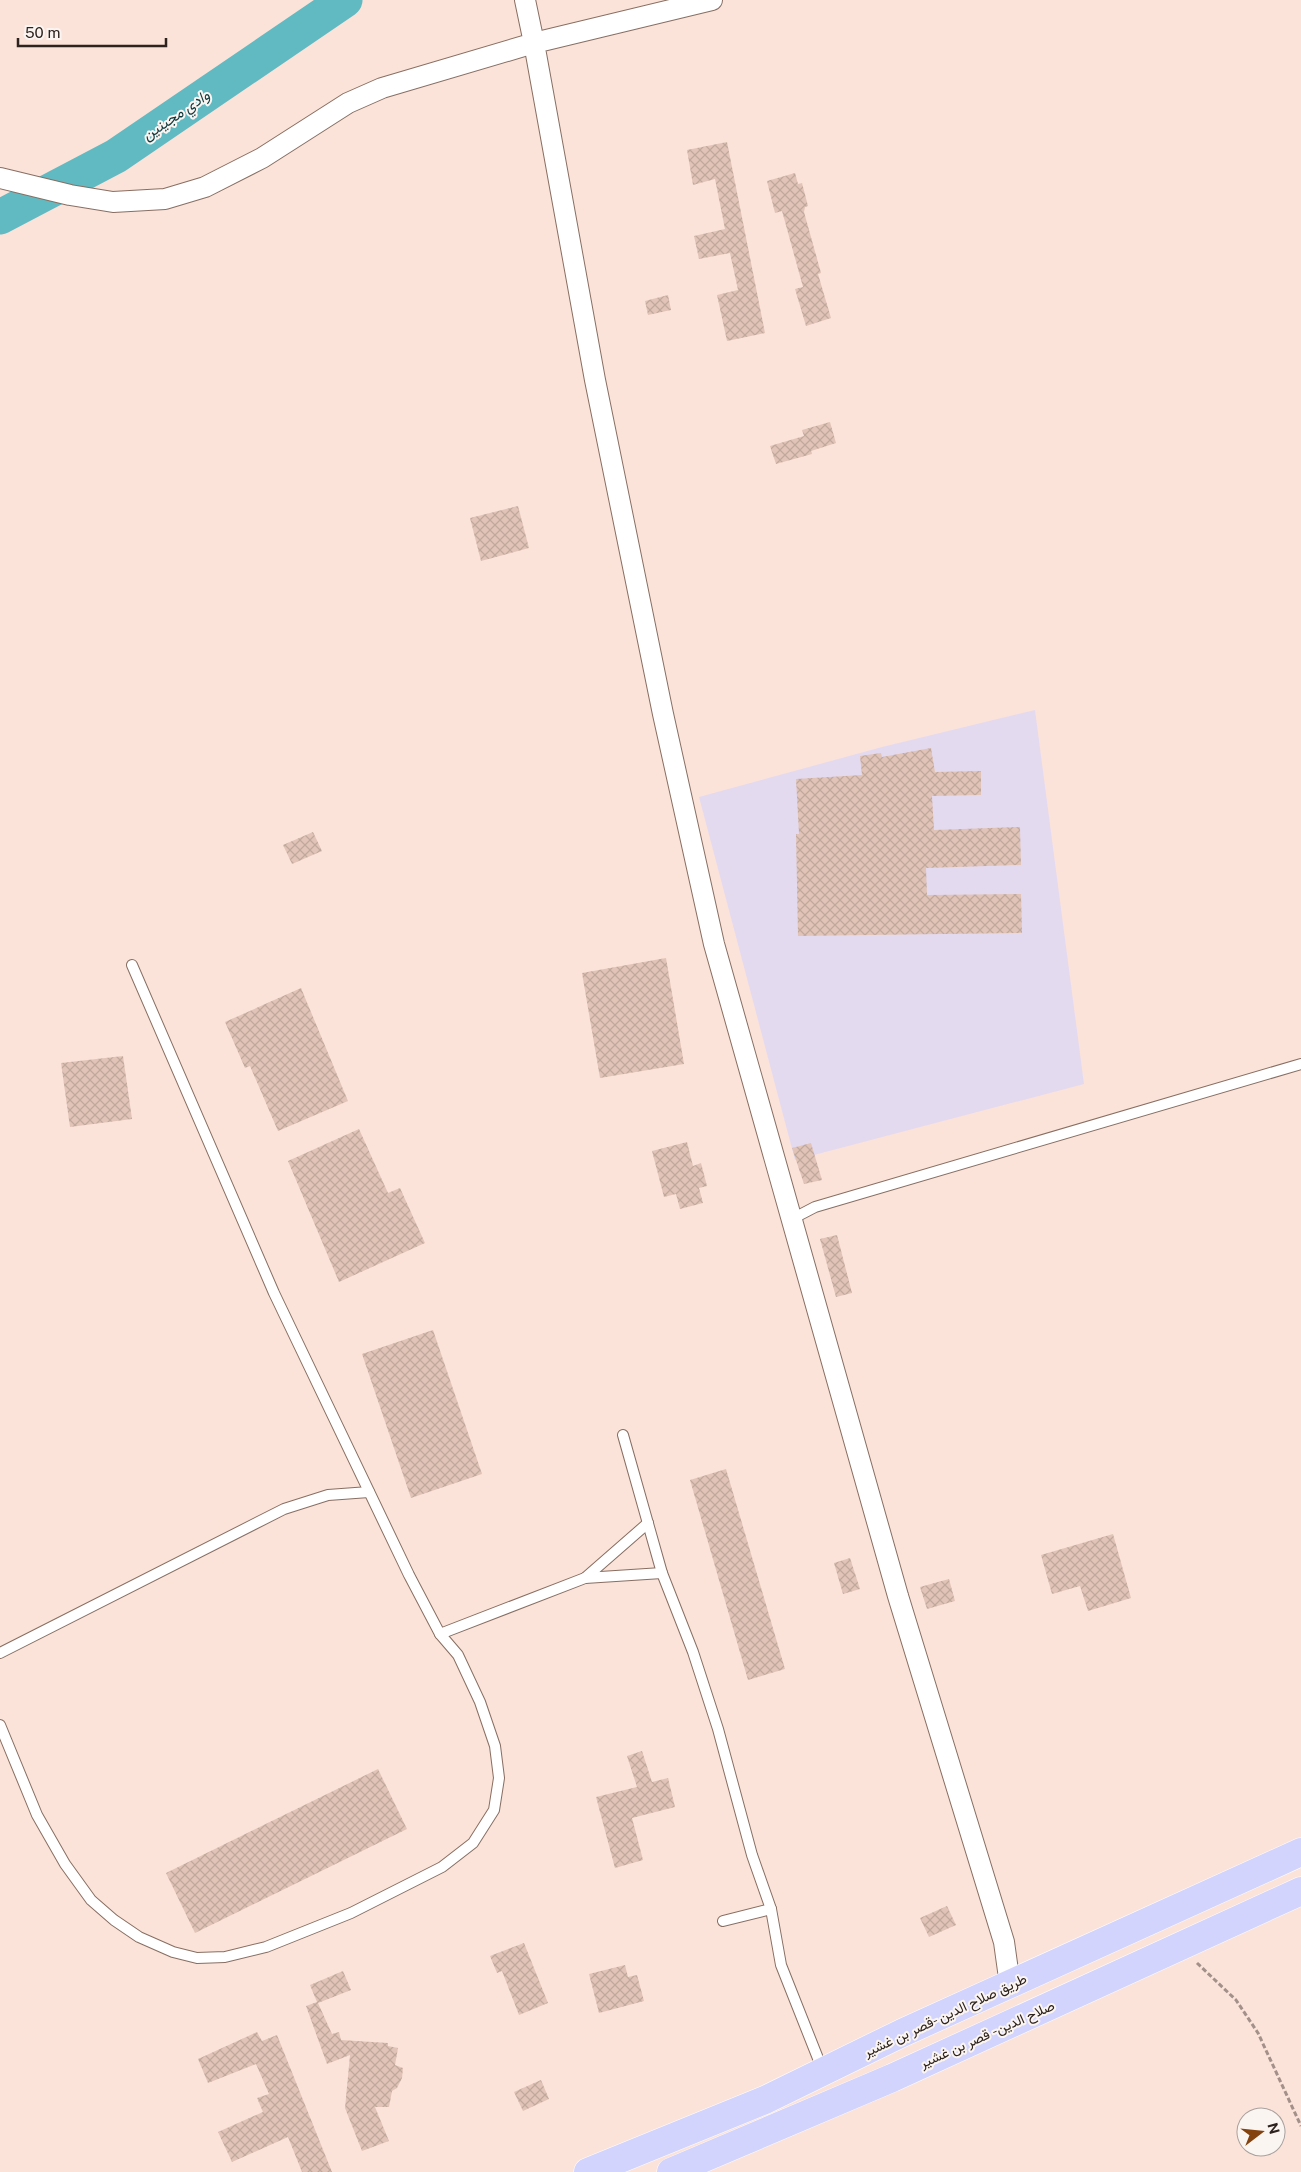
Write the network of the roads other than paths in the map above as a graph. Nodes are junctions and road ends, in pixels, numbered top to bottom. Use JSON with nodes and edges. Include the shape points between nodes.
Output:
{"nodes":[{"id":1,"x":525,"y":0,"type":"edge"},
{"id":2,"x":712,"y":0,"type":"edge"},
{"id":3,"x":656,"y":7,"type":"edge"},
{"id":4,"x":534,"y":43,"type":"junction"},
{"id":5,"x":8,"y":180,"type":"edge"},
{"id":6,"x":132,"y":965,"type":"dead end"},
{"id":7,"x":1301,"y":1064,"type":"edge"},
{"id":8,"x":790,"y":1220,"type":"junction"},
{"id":9,"x":623,"y":1435,"type":"dead end"},
{"id":10,"x":369,"y":1492,"type":"junction"},
{"id":11,"x":648,"y":1523,"type":"junction"},
{"id":12,"x":662,"y":1573,"type":"junction"},
{"id":13,"x":585,"y":1578,"type":"junction"},
{"id":14,"x":440,"y":1634,"type":"junction"},
{"id":15,"x":0,"y":1653,"type":"edge"},
{"id":16,"x":0,"y":1725,"type":"edge"},
{"id":17,"x":1301,"y":1852,"type":"edge"},
{"id":18,"x":1301,"y":1891,"type":"edge"},
{"id":19,"x":771,"y":1910,"type":"junction"},
{"id":20,"x":723,"y":1922,"type":"dead end"},
{"id":21,"x":1010,"y":1985,"type":"junction"},
{"id":22,"x":966,"y":2005,"type":"junction"},
{"id":23,"x":980,"y":2038,"type":"junction"},
{"id":24,"x":824,"y":2072,"type":"junction"},
{"id":25,"x":588,"y":2172,"type":"edge"},
{"id":26,"x":671,"y":2172,"type":"edge"}],
"edges":[{"from":1,"to":4,"type":"street"},
{"from":2,"to":3,"type":"street"},
{"from":3,"to":4,"type":"street"},
{"from":4,"to":5,"type":"street","via":[[382,88],[348,103],[262,158],[205,188],[165,199],[113,202]]},
{"from":4,"to":8,"type":"street","via":[[594,380],[663,714],[714,944]]},
{"from":6,"to":10,"type":"lane","via":[[274,1293]]},
{"from":7,"to":8,"type":"lane","via":[[815,1207]]},
{"from":8,"to":21,"type":"street","via":[[898,1596],[1004,1942]]},
{"from":9,"to":11,"type":"lane"},
{"from":10,"to":14,"type":"lane"},
{"from":10,"to":15,"type":"lane","via":[[328,1494],[284,1509]]},
{"from":11,"to":12,"type":"lane"},
{"from":11,"to":13,"type":"lane"},
{"from":12,"to":13,"type":"lane"},
{"from":12,"to":19,"type":"lane","via":[[718,1729],[752,1855]]},
{"from":13,"to":14,"type":"lane"},
{"from":14,"to":16,"type":"lane","via":[[458,1655],[480,1702],[495,1746],[499,1778],[494,1810],[473,1844],[442,1867],[351,1913],[266,1947],[225,1958],[197,1958],[173,1952],[139,1937],[91,1900],[65,1864],[37,1815]]},
{"from":17,"to":21,"type":"highway","name":"طريق صلاح الدين -قصر بن غشير"},
{"from":18,"to":23,"type":"highway","name":"صلاح الدين - قصر بن غشير"},
{"from":19,"to":20,"type":"lane"},
{"from":19,"to":24,"type":"lane","via":[[781,1965]]},
{"from":21,"to":22,"type":"highway","name":"طريق صلاح الدين -قصر بن غشير"},
{"from":22,"to":23,"type":"highway"},
{"from":22,"to":24,"type":"highway","name":"طريق صلاح الدين -قصر بن غشير"},
{"from":23,"to":26,"type":"highway","name":"صلاح الدين - قصر بن غشير"},
{"from":24,"to":25,"type":"highway","name":"طريق صلاح الدين -قصر بن غشير","via":[[765,2100]]}]}
